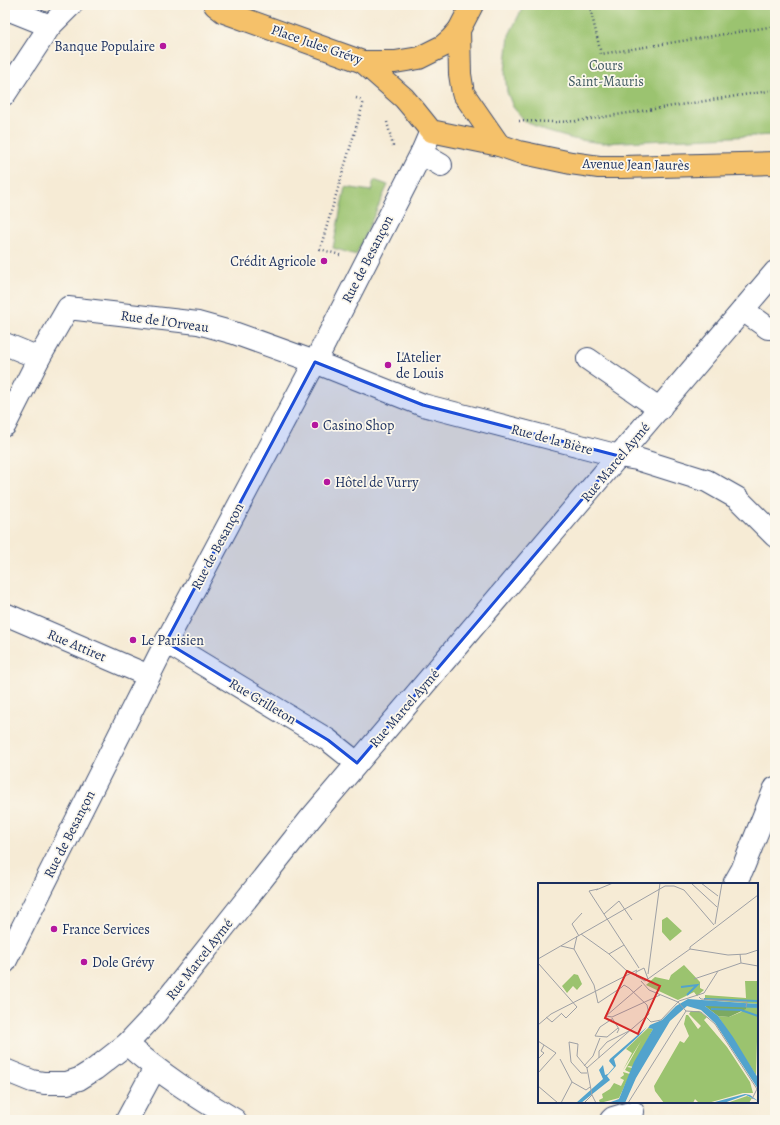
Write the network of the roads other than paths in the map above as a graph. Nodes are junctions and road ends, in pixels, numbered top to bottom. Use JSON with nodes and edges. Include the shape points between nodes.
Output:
{"nodes":[{"id":1,"x":71,"y":5,"type":"edge"},
{"id":2,"x":215,"y":5,"type":"edge"},
{"id":3,"x":472,"y":5,"type":"edge"},
{"id":4,"x":5,"y":8,"type":"edge"},
{"id":5,"x":50,"y":26,"type":"junction"},
{"id":6,"x":459,"y":30,"type":"junction"},
{"id":7,"x":363,"y":62,"type":"junction"},
{"id":8,"x":5,"y":94,"type":"edge"},
{"id":9,"x":431,"y":131,"type":"junction"},
{"id":10,"x":499,"y":144,"type":"junction"},
{"id":11,"x":422,"y":152,"type":"junction"},
{"id":12,"x":775,"y":163,"type":"edge"},
{"id":13,"x":441,"y":165,"type":"dead end"},
{"id":14,"x":775,"y":272,"type":"edge"},
{"id":15,"x":742,"y":310,"type":"junction"},
{"id":16,"x":775,"y":328,"type":"edge"},
{"id":17,"x":5,"y":344,"type":"edge"},
{"id":18,"x":39,"y":358,"type":"junction"},
{"id":19,"x":588,"y":359,"type":"dead end"},
{"id":20,"x":315,"y":362,"type":"junction"},
{"id":21,"x":660,"y":409,"type":"junction"},
{"id":22,"x":5,"y":425,"type":"edge"},
{"id":23,"x":619,"y":456,"type":"junction"},
{"id":24,"x":775,"y":536,"type":"edge"},
{"id":25,"x":5,"y":614,"type":"edge"},
{"id":26,"x":166,"y":642,"type":"junction"},
{"id":27,"x":149,"y":676,"type":"junction"},
{"id":28,"x":358,"y":763,"type":"junction"},
{"id":29,"x":775,"y":788,"type":"edge"},
{"id":30,"x":735,"y":883,"type":"edge"},
{"id":31,"x":5,"y":962,"type":"edge"},
{"id":32,"x":127,"y":1044,"type":"junction"},
{"id":33,"x":155,"y":1068,"type":"junction"},
{"id":34,"x":5,"y":1070,"type":"edge"},
{"id":35,"x":634,"y":1111,"type":"edge"},
{"id":36,"x":127,"y":1120,"type":"edge"},
{"id":37,"x":235,"y":1120,"type":"edge"},
{"id":38,"x":611,"y":1120,"type":"edge"}],
"edges":[{"from":1,"to":5,"type":"street"},
{"from":2,"to":7,"type":"main road","name":"Place Jules Grévy","via":[[224,12]]},
{"from":3,"to":6,"type":"main road","name":"Place Jules Grévy"},
{"from":4,"to":5,"type":"street"},
{"from":5,"to":8,"type":"street"},
{"from":6,"to":7,"type":"main road","name":"Place Jules Grévy","via":[[443,46],[419,58],[395,62]]},
{"from":6,"to":10,"type":"main road","via":[[463,93]]},
{"from":7,"to":9,"type":"main road","via":[[404,98]]},
{"from":9,"to":10,"type":"main road","name":"Avenue Jean Jaurès"},
{"from":9,"to":11,"type":"street","name":"Rue de Besançon"},
{"from":10,"to":12,"type":"main road","name":"Avenue Jean Jaurès","via":[[545,158],[599,167]]},
{"from":11,"to":13,"type":"street"},
{"from":11,"to":20,"type":"street","name":"Rue de Besançon"},
{"from":14,"to":15,"type":"street","name":"Rue Marcel Aymé"},
{"from":15,"to":16,"type":"street","via":[[768,328]]},
{"from":15,"to":21,"type":"street","name":"Rue Marcel Aymé"},
{"from":17,"to":18,"type":"street"},
{"from":18,"to":20,"type":"street","name":"Rue de l'Orveau","via":[[68,308],[198,323]]},
{"from":18,"to":22,"type":"street"},
{"from":19,"to":21,"type":"street"},
{"from":20,"to":23,"type":"street","name":"Rue de la Bière","via":[[423,405]]},
{"from":20,"to":26,"type":"street","name":"Rue de Besançon"},
{"from":21,"to":23,"type":"street","name":"Rue Marcel Aymé"},
{"from":23,"to":24,"type":"street","name":"Rue de la Bière","via":[[637,459],[707,481],[737,498]]},
{"from":23,"to":28,"type":"street","name":"Rue Marcel Aymé"},
{"from":25,"to":27,"type":"street","name":"Rue Attiret"},
{"from":26,"to":27,"type":"street","name":"Rue de Besançon"},
{"from":26,"to":28,"type":"street","name":"Rue Grilleton","via":[[328,740]]},
{"from":27,"to":31,"type":"street","name":"Rue de Besançon"},
{"from":28,"to":32,"type":"street","name":"Rue Marcel Aymé","via":[[310,819],[156,1013]]},
{"from":29,"to":30,"type":"street"},
{"from":32,"to":33,"type":"street"},
{"from":32,"to":34,"type":"street","name":"Rue Marcel Aymé","via":[[95,1070],[67,1083],[32,1081]]},
{"from":33,"to":36,"type":"street"},
{"from":33,"to":37,"type":"street"},
{"from":35,"to":38,"type":"street"}]}
